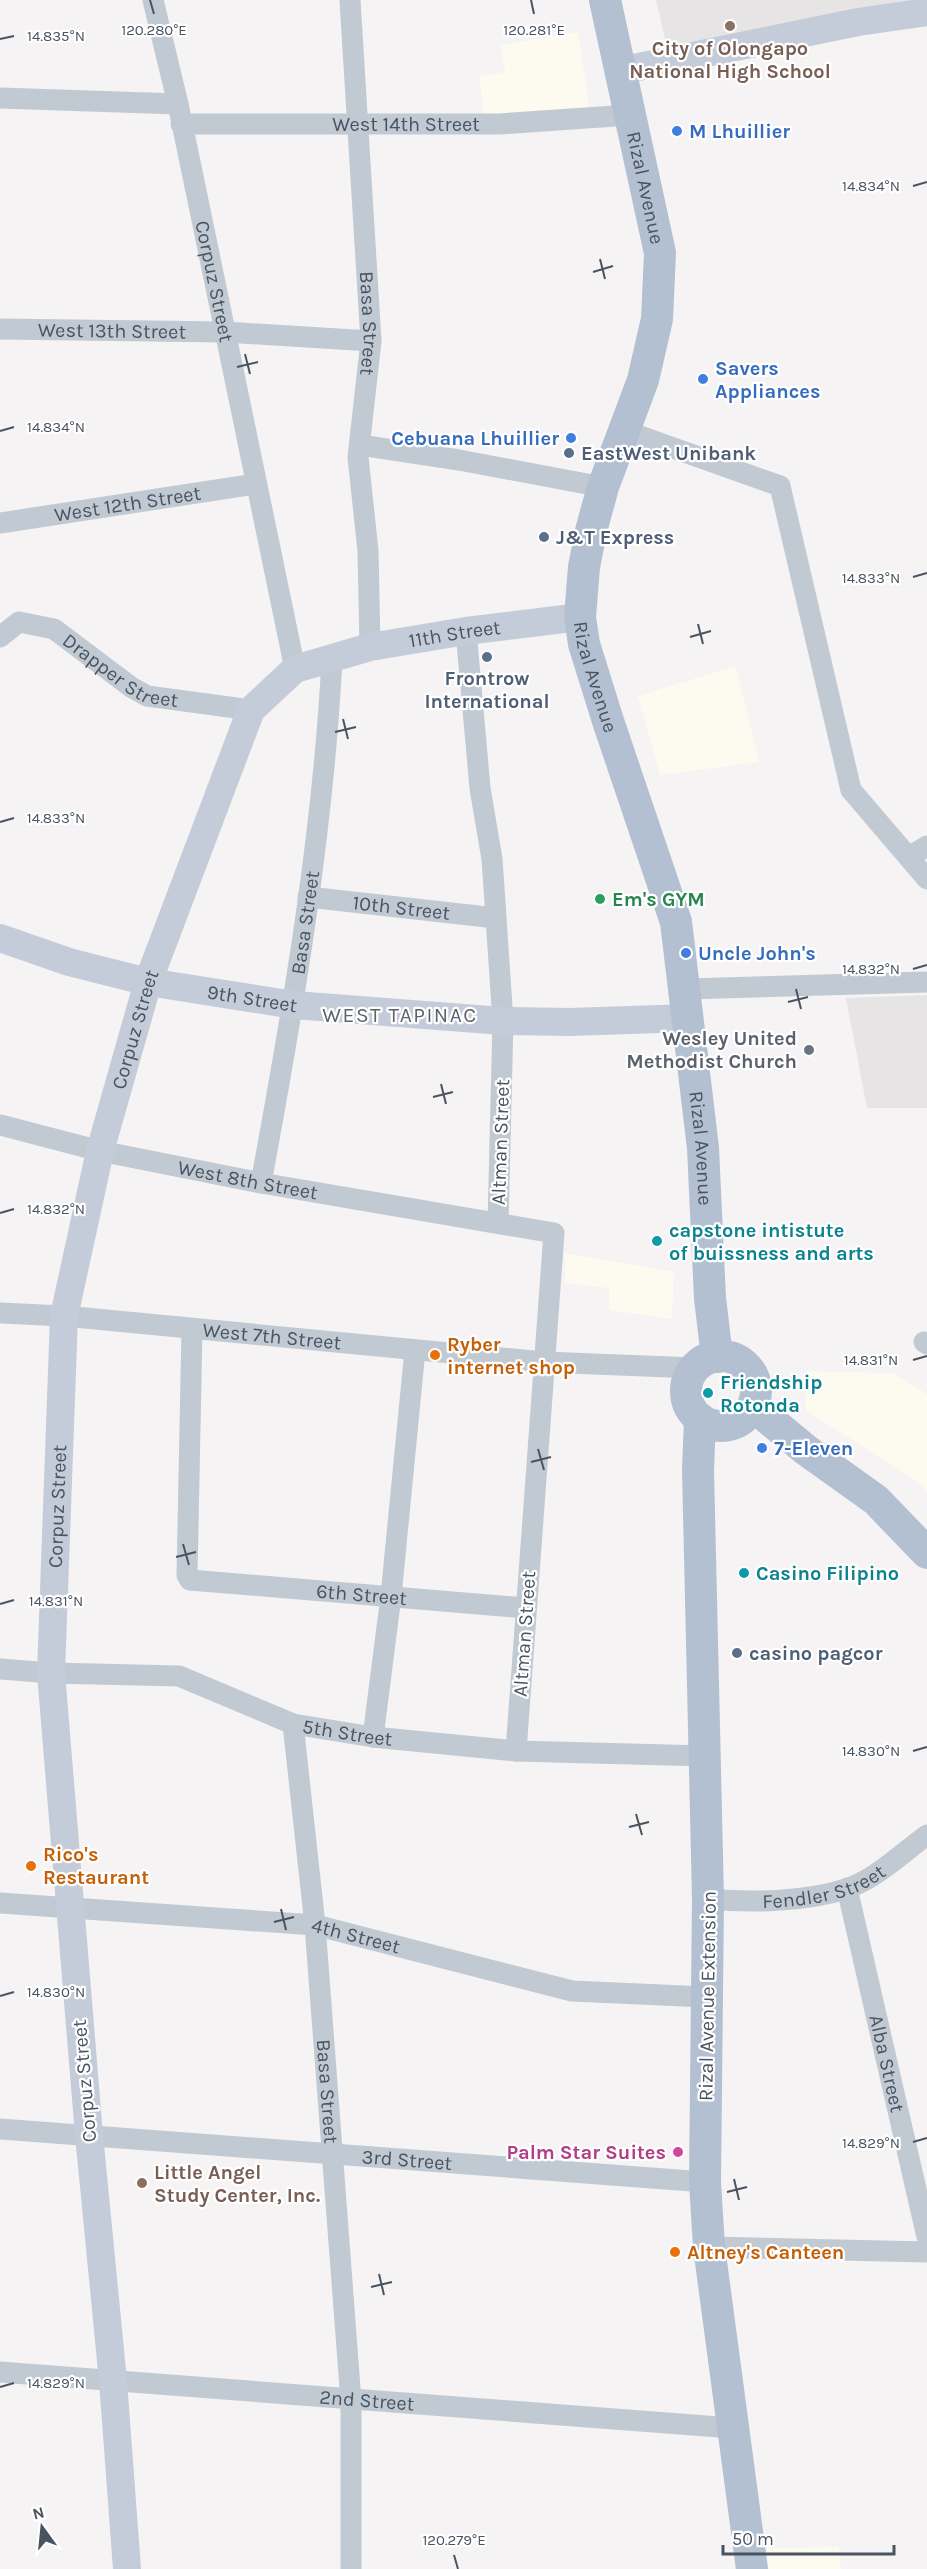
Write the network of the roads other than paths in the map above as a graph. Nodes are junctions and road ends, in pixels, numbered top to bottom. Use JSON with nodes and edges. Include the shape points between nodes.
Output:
{"nodes":[{"id":1,"x":153,"y":0,"type":"edge"},
{"id":2,"x":350,"y":0,"type":"edge"},
{"id":3,"x":605,"y":0,"type":"edge"},
{"id":4,"x":927,"y":12,"type":"edge"},
{"id":5,"x":619,"y":71,"type":"junction"},
{"id":6,"x":0,"y":98,"type":"edge"},
{"id":7,"x":180,"y":114,"type":"junction"},
{"id":8,"x":630,"y":115,"type":"junction"},
{"id":9,"x":358,"y":123,"type":"junction"},
{"id":10,"x":0,"y":329,"type":"edge"},
{"id":11,"x":224,"y":332,"type":"junction"},
{"id":12,"x":371,"y":341,"type":"junction"},
{"id":13,"x":623,"y":430,"type":"junction"},
{"id":14,"x":360,"y":445,"type":"junction"},
{"id":15,"x":256,"y":484,"type":"junction"},
{"id":16,"x":603,"y":487,"type":"junction"},
{"id":17,"x":0,"y":523,"type":"edge"},
{"id":18,"x":580,"y":617,"type":"junction"},
{"id":19,"x":466,"y":631,"type":"junction"},
{"id":20,"x":0,"y":637,"type":"edge"},
{"id":21,"x":370,"y":647,"type":"junction"},
{"id":22,"x":332,"y":659,"type":"junction"},
{"id":23,"x":295,"y":669,"type":"junction"},
{"id":24,"x":251,"y":710,"type":"junction"},
{"id":25,"x":918,"y":851,"type":"edge"},
{"id":26,"x":927,"y":879,"type":"edge"},
{"id":27,"x":308,"y":897,"type":"junction"},
{"id":28,"x":496,"y":918,"type":"junction"},
{"id":29,"x":0,"y":938,"type":"edge"},
{"id":30,"x":148,"y":982,"type":"junction"},
{"id":31,"x":927,"y":982,"type":"edge"},
{"id":32,"x":688,"y":1003,"type":"junction"},
{"id":33,"x":294,"y":1005,"type":"junction"},
{"id":34,"x":503,"y":1021,"type":"junction"},
{"id":35,"x":0,"y":1125,"type":"edge"},
{"id":36,"x":100,"y":1151,"type":"junction"},
{"id":37,"x":261,"y":1183,"type":"junction"},
{"id":38,"x":498,"y":1223,"type":"junction"},
{"id":39,"x":0,"y":1313,"type":"edge"},
{"id":40,"x":64,"y":1316,"type":"junction"},
{"id":41,"x":192,"y":1329,"type":"junction"},
{"id":42,"x":415,"y":1350,"type":"junction"},
{"id":43,"x":544,"y":1362,"type":"junction"},
{"id":44,"x":706,"y":1362,"type":"junction"},
{"id":45,"x":753,"y":1406,"type":"junction"},
{"id":46,"x":700,"y":1419,"type":"junction"},
{"id":47,"x":927,"y":1553,"type":"edge"},
{"id":48,"x":391,"y":1596,"type":"junction"},
{"id":49,"x":526,"y":1608,"type":"junction"},
{"id":50,"x":0,"y":1669,"type":"edge"},
{"id":51,"x":51,"y":1673,"type":"junction"},
{"id":52,"x":293,"y":1724,"type":"junction"},
{"id":53,"x":373,"y":1737,"type":"junction"},
{"id":54,"x":516,"y":1751,"type":"junction"},
{"id":55,"x":706,"y":1756,"type":"junction"},
{"id":56,"x":927,"y":1835,"type":"edge"},
{"id":57,"x":847,"y":1888,"type":"junction"},
{"id":58,"x":708,"y":1899,"type":"junction"},
{"id":59,"x":0,"y":1903,"type":"edge"},
{"id":60,"x":69,"y":1908,"type":"junction"},
{"id":61,"x":315,"y":1925,"type":"junction"},
{"id":62,"x":706,"y":1997,"type":"junction"},
{"id":63,"x":0,"y":2129,"type":"edge"},
{"id":64,"x":89,"y":2135,"type":"junction"},
{"id":65,"x":333,"y":2154,"type":"junction"},
{"id":66,"x":705,"y":2182,"type":"junction"},
{"id":67,"x":927,"y":2237,"type":"edge"},
{"id":68,"x":709,"y":2247,"type":"junction"},
{"id":69,"x":927,"y":2252,"type":"edge"},
{"id":70,"x":0,"y":2372,"type":"edge"},
{"id":71,"x":114,"y":2381,"type":"junction"},
{"id":72,"x":351,"y":2400,"type":"junction"},
{"id":73,"x":732,"y":2428,"type":"junction"},
{"id":74,"x":127,"y":2569,"type":"edge"},
{"id":75,"x":351,"y":2569,"type":"edge"},
{"id":76,"x":752,"y":2569,"type":"edge"}],
"edges":[{"from":1,"to":7,"type":"street","name":"Corpuz Street"},
{"from":2,"to":9,"type":"street","name":"Basa Street"},
{"from":3,"to":5,"type":"main road","name":"Rizal Avenue"},
{"from":4,"to":5,"type":"street","via":[[858,22]]},
{"from":5,"to":8,"type":"main road","name":"Rizal Avenue"},
{"from":6,"to":7,"type":"street","name":"West 14th Street"},
{"from":7,"to":9,"type":"street","name":"West 14th Street"},
{"from":7,"to":11,"type":"street","name":"Corpuz Street"},
{"from":8,"to":9,"type":"street","name":"West 14th Street","via":[[499,123]]},
{"from":8,"to":13,"type":"main road","name":"Rizal Avenue","via":[[660,253],[657,319],[643,380]]},
{"from":9,"to":12,"type":"street","name":"Basa Street"},
{"from":10,"to":11,"type":"street","name":"West 13th Street"},
{"from":11,"to":12,"type":"street","name":"West 13th Street"},
{"from":11,"to":15,"type":"street","name":"Corpuz Street"},
{"from":12,"to":14,"type":"street","name":"Basa Street"},
{"from":13,"to":16,"type":"main road","name":"Rizal Avenue"},
{"from":13,"to":25,"type":"street","via":[[780,486],[851,790]]},
{"from":14,"to":16,"type":"street"},
{"from":14,"to":21,"type":"street","name":"Basa Street"},
{"from":15,"to":17,"type":"street","name":"West 12th Street"},
{"from":15,"to":23,"type":"street","name":"Corpuz Street"},
{"from":16,"to":18,"type":"main road","name":"Rizal Avenue","via":[[584,567]]},
{"from":18,"to":19,"type":"street","name":"11th Street"},
{"from":18,"to":32,"type":"main road","name":"Rizal Avenue","via":[[584,644],[608,721],[676,922]]},
{"from":19,"to":21,"type":"street","name":"11th Street"},
{"from":19,"to":28,"type":"street","name":"Altman Street"},
{"from":20,"to":24,"type":"street","name":"Drapper Street","via":[[20,622],[37,624],[54,629],[147,696]]},
{"from":21,"to":22,"type":"street","name":"11th Street"},
{"from":22,"to":23,"type":"street","name":"Corpuz Street"},
{"from":22,"to":27,"type":"street","name":"Basa Street"},
{"from":23,"to":24,"type":"street","name":"Corpuz Street"},
{"from":24,"to":30,"type":"street","name":"Corpuz Street"},
{"from":25,"to":26,"type":"street"},
{"from":27,"to":28,"type":"street","name":"10th Street"},
{"from":27,"to":33,"type":"street","name":"Basa Street"},
{"from":28,"to":34,"type":"street","name":"Altman Street"},
{"from":29,"to":30,"type":"street","name":"9th Street","via":[[69,962]]},
{"from":30,"to":33,"type":"street","name":"9th Street"},
{"from":30,"to":36,"type":"street","name":"Corpuz Street"},
{"from":31,"to":32,"type":"street","name":"9th Street"},
{"from":32,"to":34,"type":"street","name":"9th Street","via":[[570,1022]]},
{"from":32,"to":44,"type":"main road","name":"Rizal Avenue","via":[[703,1148],[710,1298]]},
{"from":33,"to":34,"type":"street","name":"9th Street"},
{"from":33,"to":37,"type":"street","name":"Basa Street"},
{"from":34,"to":38,"type":"street","name":"Altman Street"},
{"from":35,"to":36,"type":"street","name":"West 8th Street"},
{"from":36,"to":37,"type":"street","name":"West 8th Street"},
{"from":36,"to":40,"type":"street","name":"Corpuz Street"},
{"from":37,"to":38,"type":"street","name":"West 8th Street"},
{"from":38,"to":43,"type":"street","name":"Altman Street","via":[[555,1234]]},
{"from":39,"to":40,"type":"street","name":"West 7th Street"},
{"from":40,"to":41,"type":"street","name":"West 7th Street"},
{"from":40,"to":51,"type":"street","name":"Corpuz Street"},
{"from":41,"to":42,"type":"street","name":"West 7th Street"},
{"from":41,"to":48,"type":"street","name":"6th Street","via":[[187,1575],[192,1582]]},
{"from":42,"to":43,"type":"street","name":"West 7th Street"},
{"from":42,"to":48,"type":"street"},
{"from":43,"to":44,"type":"street","name":"West 7th Street"},
{"from":43,"to":49,"type":"street","name":"Altman Street"},
{"from":44,"to":45,"type":"main road","via":[[738,1360],[756,1385]]},
{"from":44,"to":46,"type":"main road","via":[[686,1389],[692,1411]]},
{"from":45,"to":46,"type":"main road","via":[[739,1421],[729,1425],[719,1426]]},
{"from":45,"to":47,"type":"main road","via":[[876,1500]]},
{"from":46,"to":55,"type":"main road","name":"Rizal Avenue Extension"},
{"from":48,"to":49,"type":"street","name":"6th Street"},
{"from":48,"to":53,"type":"street"},
{"from":49,"to":54,"type":"street","name":"Altman Street"},
{"from":50,"to":51,"type":"street","name":"5th Street"},
{"from":51,"to":52,"type":"street","name":"5th Street","via":[[179,1676]]},
{"from":51,"to":60,"type":"street","name":"Corpuz Street"},
{"from":52,"to":53,"type":"street","name":"5th Street"},
{"from":52,"to":61,"type":"street","name":"Basa Street"},
{"from":53,"to":54,"type":"street","name":"5th Street"},
{"from":54,"to":55,"type":"street","name":"5th Street"},
{"from":55,"to":58,"type":"main road","name":"Rizal Avenue Extension"},
{"from":56,"to":57,"type":"street","name":"Fendler Street","via":[[867,1879]]},
{"from":57,"to":58,"type":"street","name":"Fendler Street","via":[[802,1897]]},
{"from":57,"to":67,"type":"street","name":"Alba Street"},
{"from":58,"to":62,"type":"main road","name":"Rizal Avenue Extension"},
{"from":59,"to":60,"type":"street","name":"4th Street"},
{"from":60,"to":61,"type":"street","name":"4th Street"},
{"from":60,"to":64,"type":"street","name":"Corpuz Street"},
{"from":61,"to":62,"type":"street","name":"4th Street","via":[[572,1992]]},
{"from":61,"to":65,"type":"street","name":"Basa Street"},
{"from":62,"to":66,"type":"main road","name":"Rizal Avenue Extension"},
{"from":63,"to":64,"type":"street","name":"3rd Street"},
{"from":64,"to":65,"type":"street","name":"3rd Street"},
{"from":64,"to":71,"type":"street","name":"Corpuz Street"},
{"from":65,"to":66,"type":"street","name":"3rd Street"},
{"from":65,"to":72,"type":"street","name":"Basa Street"},
{"from":66,"to":68,"type":"main road","name":"Rizal Avenue Extension"},
{"from":68,"to":69,"type":"street"},
{"from":68,"to":73,"type":"main road","name":"Rizal Avenue Extension"},
{"from":70,"to":71,"type":"street","name":"2nd Street"},
{"from":71,"to":72,"type":"street","name":"2nd Street"},
{"from":71,"to":74,"type":"street","name":"Corpuz Street"},
{"from":72,"to":73,"type":"street","name":"2nd Street"},
{"from":72,"to":75,"type":"street","name":"Basa Street"},
{"from":73,"to":76,"type":"main road","name":"Rizal Avenue Extension"}]}
